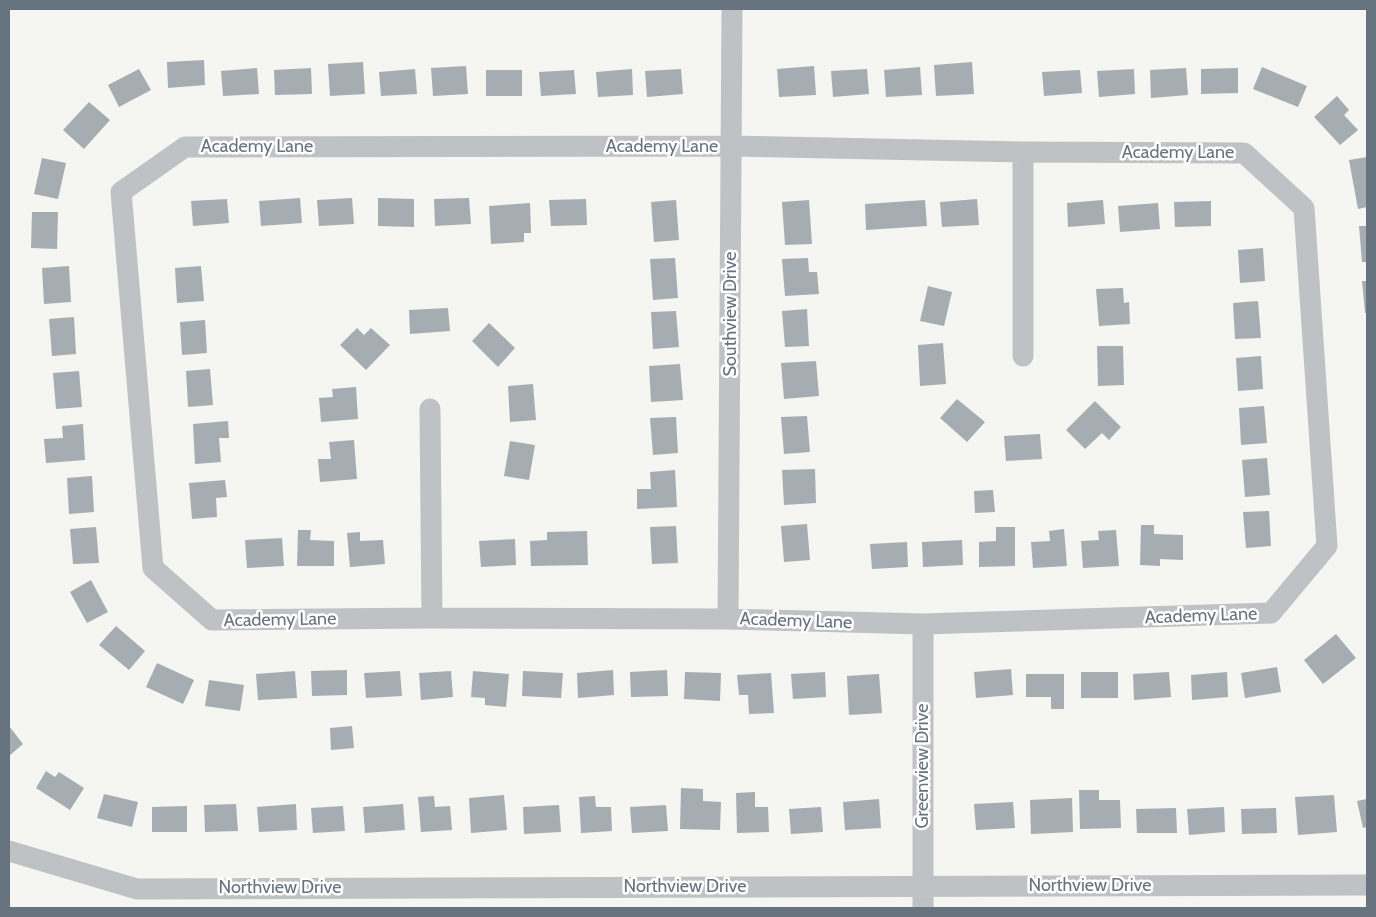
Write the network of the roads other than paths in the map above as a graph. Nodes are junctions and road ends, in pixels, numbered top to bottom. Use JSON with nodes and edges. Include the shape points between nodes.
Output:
{"nodes":[{"id":1,"x":732,"y":9,"type":"edge"},
{"id":2,"x":732,"y":146,"type":"junction"},
{"id":3,"x":1023,"y":152,"type":"junction"},
{"id":4,"x":1023,"y":356,"type":"dead end"},
{"id":5,"x":430,"y":409,"type":"dead end"},
{"id":6,"x":432,"y":618,"type":"junction"},
{"id":7,"x":728,"y":619,"type":"junction"},
{"id":8,"x":923,"y":624,"type":"junction"},
{"id":9,"x":9,"y":851,"type":"edge"},
{"id":10,"x":1367,"y":885,"type":"edge"},
{"id":11,"x":923,"y":886,"type":"junction"},
{"id":12,"x":923,"y":908,"type":"edge"}],
"edges":[{"from":1,"to":2,"type":"street","name":"Southview Drive"},
{"from":2,"to":3,"type":"street","name":"Academy Lane"},
{"from":2,"to":6,"type":"street","name":"Academy Lane","via":[[184,147],[121,192],[153,568],[212,620]]},
{"from":2,"to":7,"type":"street","name":"Southview Drive"},
{"from":3,"to":4,"type":"street"},
{"from":3,"to":8,"type":"street","name":"Academy Lane","via":[[1244,153],[1304,208],[1327,546],[1271,614]]},
{"from":5,"to":6,"type":"street"},
{"from":6,"to":7,"type":"street","name":"Academy Lane"},
{"from":7,"to":8,"type":"street","name":"Academy Lane"},
{"from":8,"to":11,"type":"street","name":"Greenview Drive"},
{"from":9,"to":11,"type":"street","name":"Northview Drive","via":[[137,888]]},
{"from":10,"to":11,"type":"street","name":"Northview Drive"},
{"from":11,"to":12,"type":"street","name":"Greenview Drive"}]}
